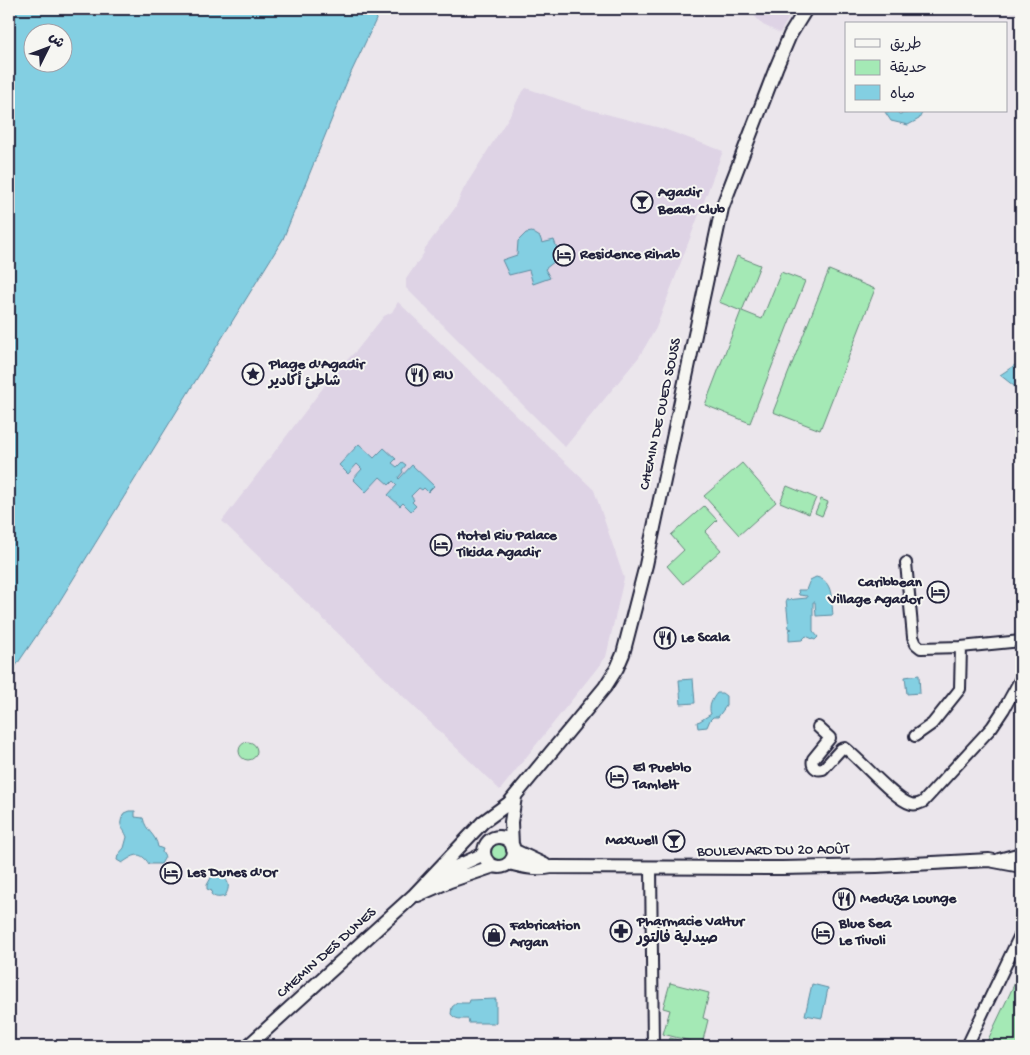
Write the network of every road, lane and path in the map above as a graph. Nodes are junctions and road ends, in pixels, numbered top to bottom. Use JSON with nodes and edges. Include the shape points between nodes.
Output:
{"nodes":[{"id":1,"x":806,"y":9,"type":"edge"},
{"id":2,"x":906,"y":563,"type":"dead end"},
{"id":3,"x":1021,"y":641,"type":"edge"},
{"id":4,"x":962,"y":647,"type":"junction"},
{"id":5,"x":1021,"y":678,"type":"edge"},
{"id":6,"x":818,"y":727,"type":"dead end"},
{"id":7,"x":915,"y":736,"type":"dead end"},
{"id":8,"x":512,"y":800,"type":"junction"},
{"id":9,"x":473,"y":832,"type":"joint"},
{"id":10,"x":491,"y":839,"type":"junction"},
{"id":11,"x":512,"y":853,"type":"junction"},
{"id":12,"x":484,"y":854,"type":"junction"},
{"id":13,"x":1021,"y":854,"type":"edge"},
{"id":14,"x":994,"y":861,"type":"junction"},
{"id":15,"x":494,"y":866,"type":"junction"},
{"id":16,"x":1021,"y":866,"type":"edge"},
{"id":17,"x":651,"y":868,"type":"junction"},
{"id":18,"x":427,"y":881,"type":"junction"},
{"id":19,"x":413,"y":896,"type":"junction"},
{"id":20,"x":1021,"y":933,"type":"edge"},
{"id":21,"x":248,"y":1046,"type":"edge"},
{"id":22,"x":653,"y":1046,"type":"edge"},
{"id":23,"x":967,"y":1046,"type":"edge"}],
"edges":[{"from":1,"to":8,"type":"street","name":"CHEMIN DE OUED SOUSS","via":[[776,68],[722,208],[646,565],[623,654],[605,687]]},
{"from":2,"to":4,"type":"street","via":[[916,644],[922,648]]},
{"from":3,"to":4,"type":"street"},
{"from":4,"to":7,"type":"street","via":[[960,689],[932,724]]},
{"from":5,"to":6,"type":"street","via":[[992,727],[917,805],[905,802],[845,748],[823,769],[814,768],[813,760],[830,738]]},
{"from":8,"to":9,"type":"street","name":"CHEMIN DE OUED SOUSS"},
{"from":8,"to":10,"type":"street","name":"CHEMIN DE OUED SOUSS","via":[[504,823]]},
{"from":8,"to":11,"type":"street"},
{"from":9,"to":18,"type":"street","name":"CHEMIN DES DUNES"},
{"from":10,"to":11,"type":"street","via":[[503,838]]},
{"from":10,"to":12,"type":"street"},
{"from":11,"to":15,"type":"street","via":[[502,867]]},
{"from":11,"to":17,"type":"street","name":"BOULEVARD DU 20 AOÛT","via":[[531,868]]},
{"from":12,"to":15,"type":"street"},
{"from":12,"to":18,"type":"street","name":"CHEMIN DES DUNES"},
{"from":13,"to":14,"type":"street","name":"BOULEVARD DU 20 AOÛT"},
{"from":14,"to":16,"type":"street","name":"BOULEVARD DU 20 AOÛT"},
{"from":14,"to":17,"type":"street","name":"BOULEVARD DU 20 AOÛT","via":[[801,868]]},
{"from":15,"to":19,"type":"street"},
{"from":17,"to":22,"type":"street"},
{"from":18,"to":19,"type":"street","name":"CHEMIN DES DUNES"},
{"from":19,"to":21,"type":"street","name":"CHEMIN DES DUNES"},
{"from":20,"to":23,"type":"street"}]}
